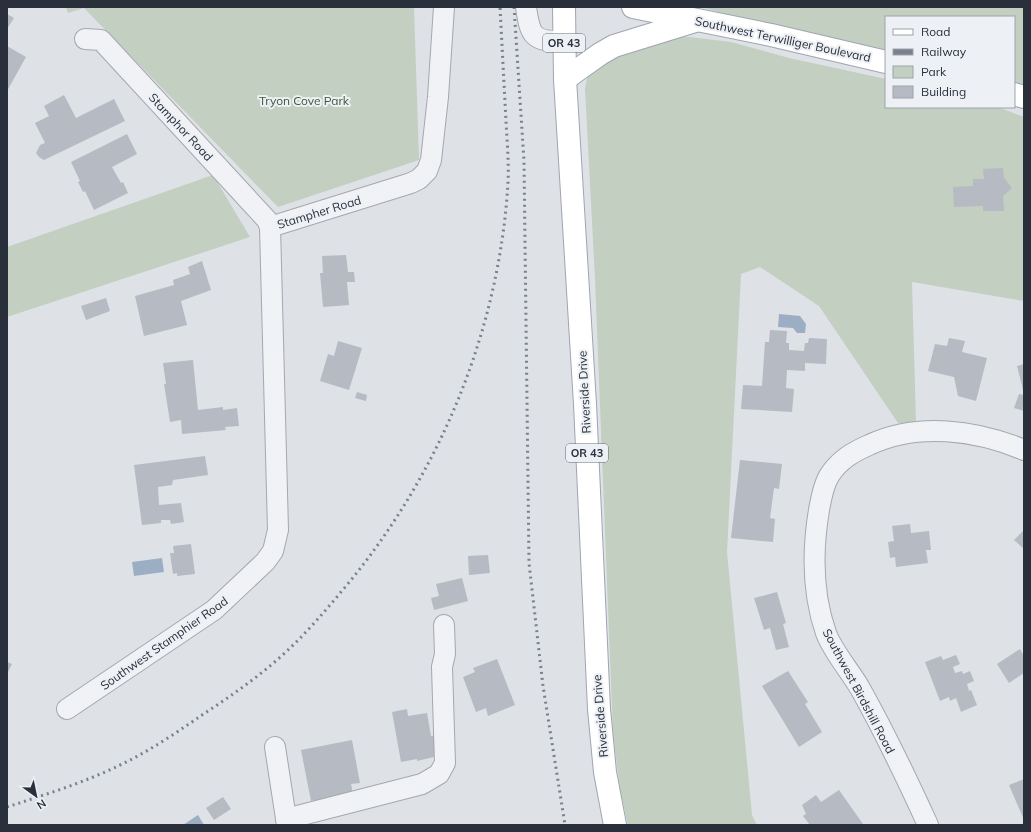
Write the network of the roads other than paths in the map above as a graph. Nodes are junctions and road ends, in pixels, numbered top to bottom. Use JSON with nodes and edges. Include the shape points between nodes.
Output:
{"nodes":[{"id":1,"x":444,"y":7,"type":"edge"},
{"id":2,"x":526,"y":7,"type":"edge"},
{"id":3,"x":564,"y":7,"type":"edge"},
{"id":4,"x":633,"y":7,"type":"edge"},
{"id":5,"x":676,"y":7,"type":"edge"},
{"id":6,"x":698,"y":20,"type":"junction"},
{"id":7,"x":85,"y":39,"type":"dead end"},
{"id":8,"x":564,"y":41,"type":"junction"},
{"id":9,"x":885,"y":62,"type":"edge"},
{"id":10,"x":565,"y":80,"type":"junction"},
{"id":11,"x":270,"y":227,"type":"junction"},
{"id":12,"x":1024,"y":450,"type":"edge"},
{"id":13,"x":278,"y":530,"type":"joint"},
{"id":14,"x":444,"y":625,"type":"dead end"},
{"id":15,"x":67,"y":709,"type":"dead end"},
{"id":16,"x":275,"y":748,"type":"dead end"},
{"id":17,"x":286,"y":822,"type":"edge"},
{"id":18,"x":615,"y":825,"type":"edge"},
{"id":19,"x":928,"y":825,"type":"edge"}],
"edges":[{"from":1,"to":11,"type":"street","name":"Stampher Road","via":[[438,97],[431,160],[427,171],[419,180],[411,183]]},
{"from":2,"to":8,"type":"street","via":[[528,25],[534,35],[545,42]]},
{"from":3,"to":8,"type":"main road","name":"Riverside Drive","number":"OR 43"},
{"from":4,"to":6,"type":"main road","name":"Southwest Terwilliger Boulevard"},
{"from":5,"to":6,"type":"main road"},
{"from":6,"to":9,"type":"main road","name":"Southwest Terwilliger Boulevard"},
{"from":6,"to":10,"type":"main road","via":[[614,46]]},
{"from":7,"to":11,"type":"street","name":"Stamphor Road","via":[[101,40],[267,220]]},
{"from":8,"to":10,"type":"main road","name":"Riverside Drive","number":"OR 43"},
{"from":10,"to":18,"type":"main road","name":"Riverside Drive","number":"OR 43","via":[[585,404],[599,709],[605,772]]},
{"from":11,"to":13,"type":"street","name":"Stampher Road"},
{"from":12,"to":19,"type":"street","name":"Southwest Birdshill Road","via":[[978,434],[921,430],[883,438],[851,453],[840,463],[828,477],[822,494],[814,552],[815,584],[820,614],[827,635],[861,690]]},
{"from":13,"to":15,"type":"street","name":"Southwest Stamphier Road","via":[[273,551],[265,562],[214,610]]},
{"from":14,"to":17,"type":"street","via":[[445,654],[442,667],[446,763],[439,774],[422,784]]},
{"from":16,"to":17,"type":"street"}]}
